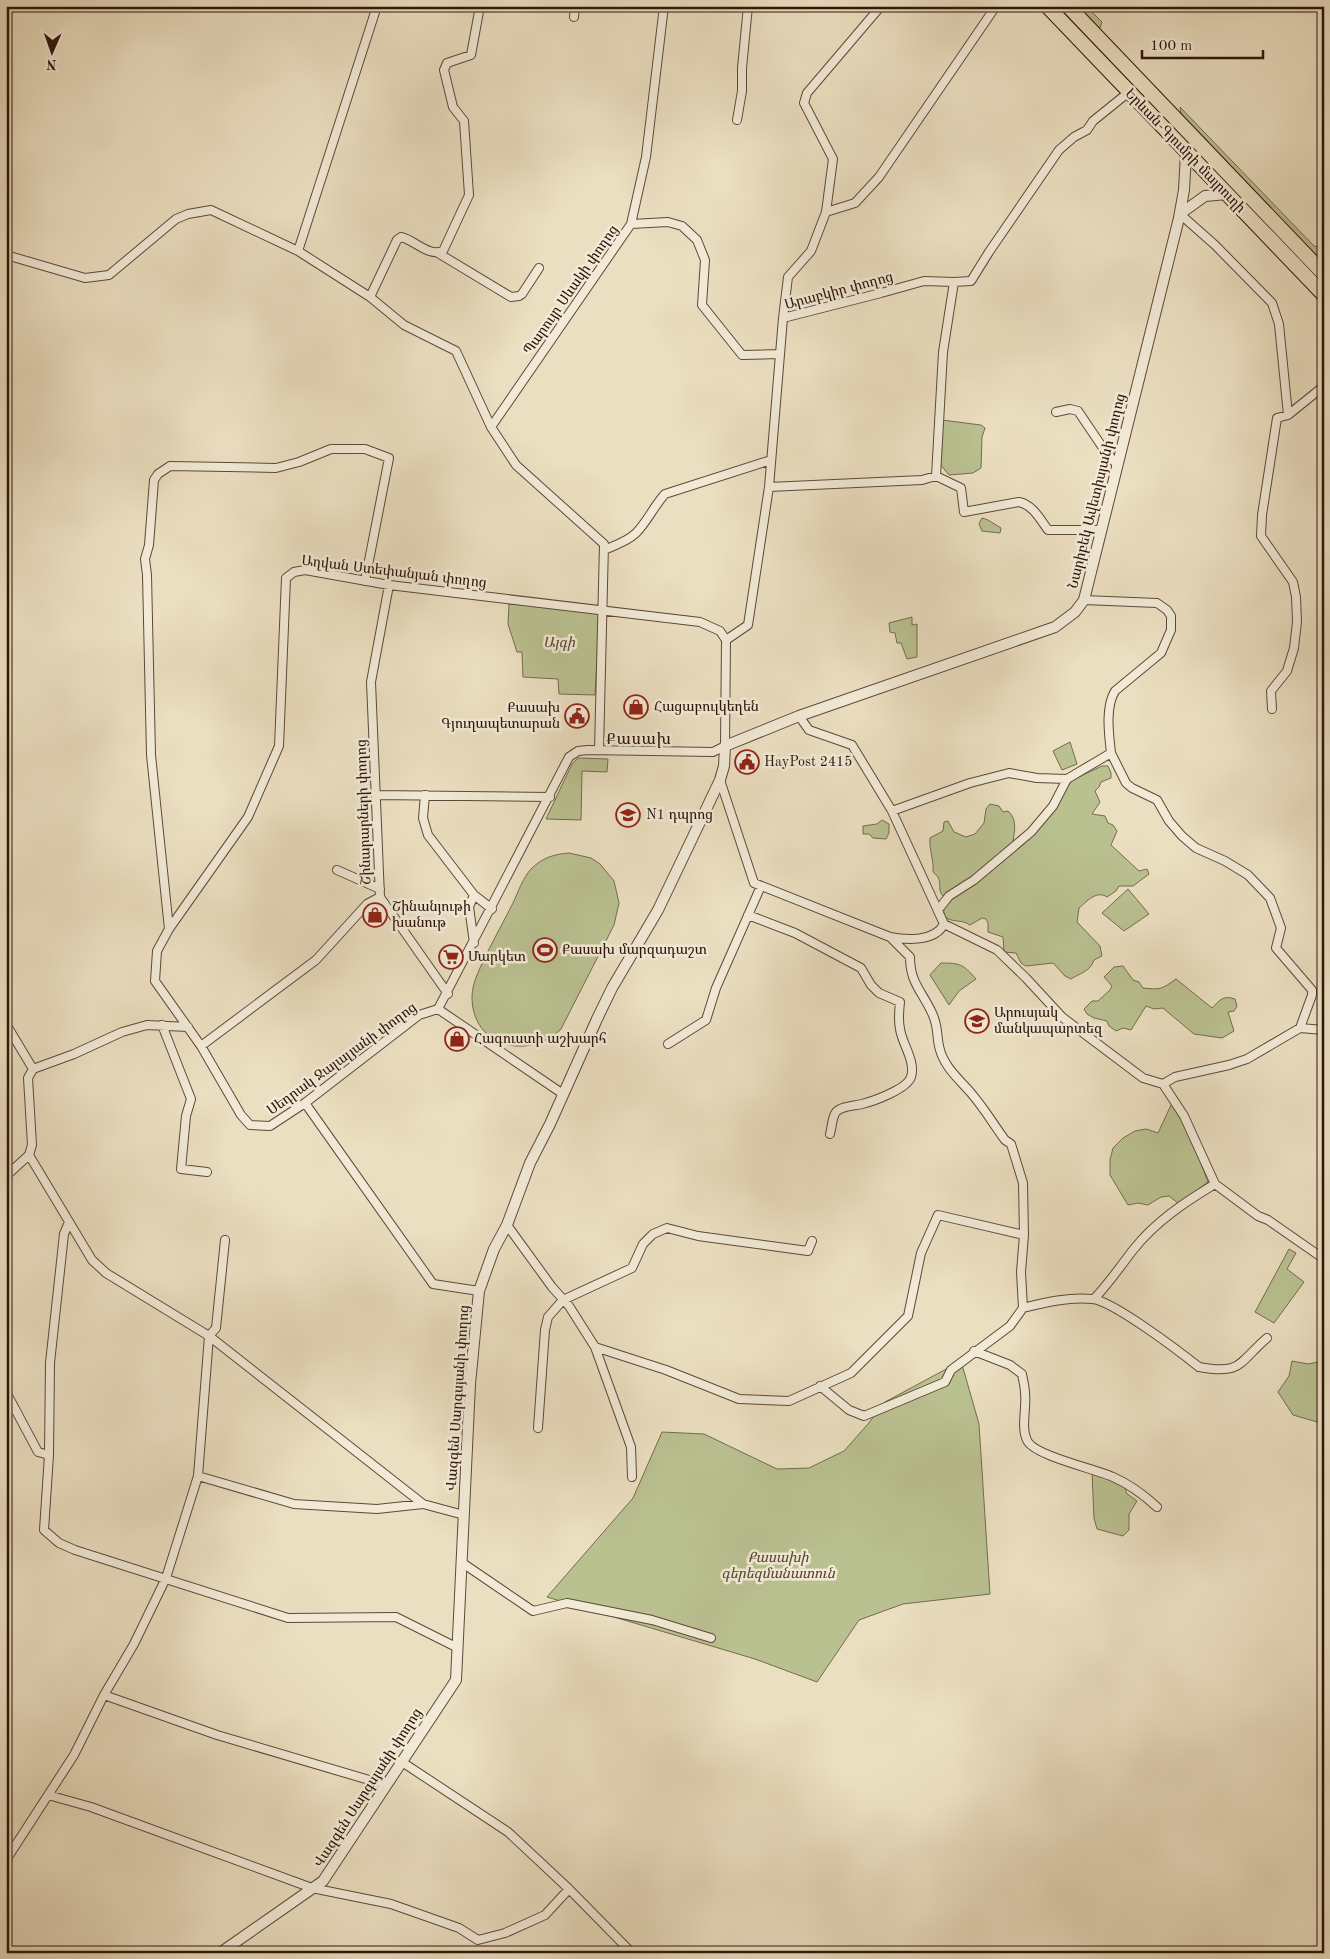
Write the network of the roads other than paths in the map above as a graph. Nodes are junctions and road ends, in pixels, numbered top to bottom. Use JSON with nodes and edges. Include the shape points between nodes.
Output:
{"nodes":[{"id":1,"x":377,"y":6,"type":"edge"},
{"id":2,"x":480,"y":6,"type":"edge"},
{"id":3,"x":575,"y":6,"type":"edge"},
{"id":4,"x":664,"y":6,"type":"edge"},
{"id":5,"x":748,"y":6,"type":"edge"},
{"id":6,"x":881,"y":6,"type":"edge"},
{"id":7,"x":996,"y":6,"type":"edge"},
{"id":8,"x":1047,"y":6,"type":"edge"},
{"id":9,"x":1068,"y":6,"type":"edge"},
{"id":10,"x":574,"y":17,"type":"dead end"},
{"id":11,"x":1129,"y":92,"type":"junction"},
{"id":12,"x":737,"y":120,"type":"dead end"},
{"id":13,"x":1186,"y":153,"type":"junction"},
{"id":14,"x":1226,"y":194,"type":"junction"},
{"id":15,"x":826,"y":212,"type":"junction"},
{"id":16,"x":1180,"y":214,"type":"junction"},
{"id":17,"x":631,"y":224,"type":"junction"},
{"id":18,"x":298,"y":251,"type":"junction"},
{"id":19,"x":438,"y":253,"type":"junction"},
{"id":20,"x":6,"y":255,"type":"edge"},
{"id":21,"x":539,"y":268,"type":"dead end"},
{"id":22,"x":1324,"y":274,"type":"edge"},
{"id":23,"x":954,"y":282,"type":"junction"},
{"id":24,"x":1324,"y":295,"type":"edge"},
{"id":25,"x":370,"y":297,"type":"junction"},
{"id":26,"x":783,"y":318,"type":"junction"},
{"id":27,"x":779,"y":354,"type":"junction"},
{"id":28,"x":1324,"y":386,"type":"edge"},
{"id":29,"x":1056,"y":412,"type":"dead end"},
{"id":30,"x":1288,"y":415,"type":"junction"},
{"id":31,"x":491,"y":427,"type":"junction"},
{"id":32,"x":771,"y":460,"type":"junction"},
{"id":33,"x":1117,"y":465,"type":"junction"},
{"id":34,"x":936,"y":476,"type":"junction"},
{"id":35,"x":769,"y":487,"type":"junction"},
{"id":36,"x":1102,"y":530,"type":"junction"},
{"id":37,"x":604,"y":550,"type":"junction"},
{"id":38,"x":365,"y":581,"type":"junction"},
{"id":39,"x":389,"y":585,"type":"junction"},
{"id":40,"x":1084,"y":600,"type":"junction"},
{"id":41,"x":602,"y":610,"type":"junction"},
{"id":42,"x":726,"y":640,"type":"junction"},
{"id":43,"x":1272,"y":709,"type":"dead end"},
{"id":44,"x":799,"y":716,"type":"junction"},
{"id":45,"x":725,"y":746,"type":"junction"},
{"id":46,"x":599,"y":750,"type":"junction"},
{"id":47,"x":1111,"y":753,"type":"junction"},
{"id":48,"x":1067,"y":779,"type":"junction"},
{"id":49,"x":720,"y":780,"type":"junction"},
{"id":50,"x":376,"y":795,"type":"junction"},
{"id":51,"x":425,"y":795,"type":"junction"},
{"id":52,"x":550,"y":797,"type":"junction"},
{"id":53,"x":892,"y":811,"type":"junction"},
{"id":54,"x":336,"y":870,"type":"dead end"},
{"id":55,"x":761,"y":886,"type":"junction"},
{"id":56,"x":380,"y":888,"type":"junction"},
{"id":57,"x":474,"y":895,"type":"junction"},
{"id":58,"x":380,"y":897,"type":"junction"},
{"id":59,"x":492,"y":909,"type":"junction"},
{"id":60,"x":938,"y":910,"type":"junction"},
{"id":61,"x":748,"y":915,"type":"junction"},
{"id":62,"x":944,"y":924,"type":"junction"},
{"id":63,"x":169,"y":929,"type":"junction"},
{"id":64,"x":890,"y":937,"type":"junction"},
{"id":65,"x":474,"y":943,"type":"junction"},
{"id":66,"x":448,"y":994,"type":"junction"},
{"id":67,"x":438,"y":1009,"type":"junction"},
{"id":68,"x":6,"y":1024,"type":"edge"},
{"id":69,"x":162,"y":1026,"type":"junction"},
{"id":70,"x":188,"y":1027,"type":"junction"},
{"id":71,"x":1300,"y":1028,"type":"junction"},
{"id":72,"x":1324,"y":1030,"type":"edge"},
{"id":73,"x":668,"y":1044,"type":"dead end"},
{"id":74,"x":202,"y":1046,"type":"junction"},
{"id":75,"x":33,"y":1069,"type":"junction"},
{"id":76,"x":1163,"y":1084,"type":"junction"},
{"id":77,"x":563,"y":1094,"type":"junction"},
{"id":78,"x":305,"y":1103,"type":"junction"},
{"id":79,"x":241,"y":1115,"type":"joint"},
{"id":80,"x":830,"y":1134,"type":"dead end"},
{"id":81,"x":29,"y":1155,"type":"junction"},
{"id":82,"x":207,"y":1172,"type":"dead end"},
{"id":83,"x":6,"y":1176,"type":"edge"},
{"id":84,"x":1215,"y":1184,"type":"junction"},
{"id":85,"x":69,"y":1222,"type":"junction"},
{"id":86,"x":507,"y":1225,"type":"junction"},
{"id":87,"x":1024,"y":1235,"type":"junction"},
{"id":88,"x":225,"y":1240,"type":"dead end"},
{"id":89,"x":812,"y":1241,"type":"dead end"},
{"id":90,"x":1324,"y":1259,"type":"edge"},
{"id":91,"x":479,"y":1291,"type":"junction"},
{"id":92,"x":1094,"y":1299,"type":"junction"},
{"id":93,"x":564,"y":1300,"type":"junction"},
{"id":94,"x":1024,"y":1308,"type":"junction"},
{"id":95,"x":208,"y":1336,"type":"junction"},
{"id":96,"x":1267,"y":1338,"type":"dead end"},
{"id":97,"x":594,"y":1347,"type":"junction"},
{"id":98,"x":974,"y":1352,"type":"junction"},
{"id":99,"x":820,"y":1386,"type":"junction"},
{"id":100,"x":6,"y":1392,"type":"edge"},
{"id":101,"x":538,"y":1428,"type":"dead end"},
{"id":102,"x":49,"y":1455,"type":"junction"},
{"id":103,"x":198,"y":1476,"type":"junction"},
{"id":104,"x":632,"y":1477,"type":"dead end"},
{"id":105,"x":423,"y":1504,"type":"junction"},
{"id":106,"x":1157,"y":1507,"type":"dead end"},
{"id":107,"x":464,"y":1515,"type":"junction"},
{"id":108,"x":461,"y":1562,"type":"junction"},
{"id":109,"x":166,"y":1578,"type":"junction"},
{"id":110,"x":711,"y":1638,"type":"dead end"},
{"id":111,"x":458,"y":1648,"type":"junction"},
{"id":112,"x":104,"y":1695,"type":"junction"},
{"id":113,"x":402,"y":1762,"type":"junction"},
{"id":114,"x":386,"y":1785,"type":"junction"},
{"id":115,"x":48,"y":1795,"type":"junction"},
{"id":116,"x":6,"y":1860,"type":"edge"},
{"id":117,"x":312,"y":1888,"type":"junction"},
{"id":118,"x":569,"y":1889,"type":"junction"},
{"id":119,"x":220,"y":1953,"type":"edge"},
{"id":120,"x":632,"y":1953,"type":"edge"}],
"edges":[{"from":1,"to":18,"type":"street"},
{"from":2,"to":19,"type":"street","via":[[471,55],[447,63],[444,70],[453,107],[464,121],[469,195],[442,251]]},
{"from":3,"to":10,"type":"street"},
{"from":4,"to":17,"type":"street","name":"Պարույր Սևակի փողոց","via":[[646,157]]},
{"from":5,"to":12,"type":"street"},
{"from":6,"to":15,"type":"street","via":[[807,93],[804,104],[833,159]]},
{"from":7,"to":15,"type":"street","via":[[878,177],[855,203]]},
{"from":8,"to":11,"type":"highway","name":"Երևան-Գյումրի մայրուղի"},
{"from":9,"to":22,"type":"highway","name":"Երևան-Գյումրի մայրուղի"},
{"from":11,"to":13,"type":"highway","name":"Երևան-Գյումրի մայրուղի"},
{"from":11,"to":23,"type":"street","name":"Արաբկիր փողոց","via":[[1059,150],[971,281]]},
{"from":13,"to":14,"type":"highway","name":"Երևան-Գյումրի մայրուղի"},
{"from":13,"to":16,"type":"street","name":"Նարիբեկ Ավետիսյանի փողոց"},
{"from":14,"to":16,"type":"street","via":[[1205,196]]},
{"from":14,"to":24,"type":"highway","name":"Երևան-Գյումրի մայրուղի"},
{"from":15,"to":26,"type":"street","via":[[811,251],[788,277]]},
{"from":16,"to":30,"type":"street","via":[[1272,304],[1279,324]]},
{"from":16,"to":33,"type":"street","name":"Նարիբեկ Ավետիսյանի փողոց"},
{"from":17,"to":27,"type":"street","via":[[668,222],[682,226],[696,240],[705,260],[702,305],[742,355]]},
{"from":17,"to":31,"type":"street","name":"Պարույր Սևակի փողոց"},
{"from":18,"to":20,"type":"street","via":[[211,210],[176,219],[109,275],[85,278]]},
{"from":18,"to":25,"type":"street"},
{"from":19,"to":21,"type":"street","via":[[511,297],[522,294]]},
{"from":19,"to":25,"type":"street","via":[[401,237]]},
{"from":23,"to":26,"type":"street","name":"Արաբկիր փողոց","via":[[924,280]]},
{"from":23,"to":34,"type":"street","via":[[942,352]]},
{"from":25,"to":31,"type":"street","via":[[404,325],[456,352]]},
{"from":26,"to":27,"type":"street","name":"Արաբկիր փողոց"},
{"from":27,"to":32,"type":"street","name":"Արաբկիր փողոց"},
{"from":28,"to":30,"type":"street"},
{"from":29,"to":33,"type":"street","via":[[1078,411]]},
{"from":30,"to":43,"type":"street","via":[[1277,418],[1262,515],[1261,536],[1292,582],[1296,597],[1294,648],[1287,671],[1271,691]]},
{"from":31,"to":37,"type":"street","via":[[516,465],[604,544]]},
{"from":32,"to":35,"type":"street","name":"Արաբկիր փողոց"},
{"from":32,"to":37,"type":"street","via":[[665,494],[636,534]]},
{"from":33,"to":36,"type":"street","name":"Նարիբեկ Ավետիսյանի փողոց"},
{"from":34,"to":35,"type":"street","via":[[922,480]]},
{"from":34,"to":36,"type":"street","via":[[961,488],[964,512],[1020,502],[1032,508],[1048,530]]},
{"from":35,"to":42,"type":"street","name":"Արաբկիր փողոց","via":[[748,625]]},
{"from":36,"to":40,"type":"street","name":"Նարիբեկ Ավետիսյանի փողոց"},
{"from":37,"to":41,"type":"street"},
{"from":38,"to":39,"type":"street","name":"Աղվան Ստեփանյան փողոց"},
{"from":38,"to":63,"type":"street","name":"Աղվան Ստեփանյան փողոց","via":[[305,570],[286,578],[279,746],[248,817]]},
{"from":38,"to":63,"type":"street","via":[[389,458],[365,449],[330,449],[276,468],[170,466],[154,480],[145,559],[148,575],[150,755]]},
{"from":39,"to":41,"type":"street","name":"Աղվան Ստեփանյան փողոց"},
{"from":39,"to":50,"type":"street","name":"Շինարարների փողոց","via":[[371,682]]},
{"from":40,"to":44,"type":"street","name":"Նարիբեկ Ավետիսյանի փողոց","via":[[1075,612],[1055,627]]},
{"from":40,"to":47,"type":"street","via":[[1157,603],[1171,616],[1171,630],[1160,653],[1111,697]]},
{"from":41,"to":42,"type":"street","name":"Աղվան Ստեփանյան փողոց","via":[[700,622],[720,631]]},
{"from":41,"to":46,"type":"street"},
{"from":42,"to":45,"type":"street"},
{"from":44,"to":45,"type":"street","name":"Նարիբեկ Ավետիսյանի փողոց"},
{"from":44,"to":53,"type":"street","via":[[809,730],[852,745]]},
{"from":45,"to":46,"type":"street","name":"Սեդրակ Ջալալյանի փողոց","via":[[713,752]]},
{"from":45,"to":49,"type":"street","name":"Վազգեն Սարգսյանի փողոց"},
{"from":46,"to":52,"type":"street","name":"Սեդրակ Ջալալյանի փողոց","via":[[578,751],[569,757]]},
{"from":47,"to":48,"type":"street"},
{"from":47,"to":71,"type":"street","via":[[1126,783],[1157,800],[1168,821],[1182,836],[1196,848],[1248,875],[1270,898],[1281,928],[1276,948],[1312,990]]},
{"from":48,"to":53,"type":"street","via":[[1008,773]]},
{"from":48,"to":60,"type":"street","via":[[1036,827],[974,880],[950,896]]},
{"from":49,"to":55,"type":"street","via":[[754,883]]},
{"from":49,"to":77,"type":"street","name":"Վազգեն Սարգսյանի փողոց","via":[[658,910],[596,1019]]},
{"from":50,"to":51,"type":"street"},
{"from":50,"to":56,"type":"street","name":"Շինարարների փողոց"},
{"from":51,"to":52,"type":"street"},
{"from":51,"to":57,"type":"street","via":[[423,818],[428,835]]},
{"from":52,"to":59,"type":"street","name":"Սեդրակ Ջալալյանի փողոց"},
{"from":53,"to":60,"type":"street"},
{"from":54,"to":56,"type":"street"},
{"from":55,"to":61,"type":"street"},
{"from":55,"to":64,"type":"street"},
{"from":56,"to":58,"type":"street","name":"Շինարարների փողոց"},
{"from":57,"to":59,"type":"street"},
{"from":57,"to":65,"type":"street","via":[[469,907]]},
{"from":58,"to":66,"type":"street"},
{"from":58,"to":74,"type":"street","name":"Շինարարների փողոց","via":[[367,904],[316,960]]},
{"from":59,"to":65,"type":"street","name":"Սեդրակ Ջալալյանի փողոց"},
{"from":60,"to":62,"type":"street"},
{"from":61,"to":73,"type":"street","via":[[716,988],[706,1020]]},
{"from":61,"to":80,"type":"street","via":[[795,933],[861,968],[879,993],[900,1002],[899,1028],[912,1065],[908,1083],[864,1104],[838,1110],[834,1114]]},
{"from":62,"to":64,"type":"street","via":[[942,929],[927,936]]},
{"from":62,"to":76,"type":"street","via":[[997,950],[1062,1017],[1143,1078]]},
{"from":63,"to":70,"type":"street","name":"Աղվան Ստեփանյան փողոց","via":[[157,950],[156,981]]},
{"from":64,"to":87,"type":"street","via":[[910,957],[914,983],[932,1012],[938,1027],[940,1050],[947,1064],[1004,1140],[1011,1144],[1023,1183]]},
{"from":65,"to":66,"type":"street","name":"Սեդրակ Ջալալյանի փողոց"},
{"from":66,"to":67,"type":"street","name":"Սեդրակ Ջալալյանի փողոց"},
{"from":67,"to":77,"type":"street"},
{"from":67,"to":78,"type":"street","name":"Սեդրակ Ջալալյանի փողոց","via":[[420,1015]]},
{"from":68,"to":75,"type":"street"},
{"from":69,"to":70,"type":"street"},
{"from":69,"to":75,"type":"street","via":[[147,1025],[122,1032]]},
{"from":69,"to":82,"type":"street","via":[[191,1099],[186,1116],[181,1168]]},
{"from":70,"to":74,"type":"street","name":"Աղվան Ստեփանյան փողոց"},
{"from":71,"to":72,"type":"street"},
{"from":71,"to":76,"type":"street","via":[[1247,1059],[1175,1077]]},
{"from":74,"to":79,"type":"street","name":"Աղվան Ստեփանյան փողոց"},
{"from":75,"to":81,"type":"street","via":[[28,1078],[32,1133]]},
{"from":76,"to":84,"type":"street","via":[[1184,1116]]},
{"from":77,"to":86,"type":"street","name":"Վազգեն Սարգսյանի փողոց","via":[[530,1163]]},
{"from":78,"to":79,"type":"street","name":"Սեդրակ Ջալալյանի փողոց","via":[[270,1126],[250,1125]]},
{"from":78,"to":91,"type":"street","via":[[433,1284]]},
{"from":81,"to":83,"type":"street"},
{"from":81,"to":85,"type":"street"},
{"from":84,"to":90,"type":"street"},
{"from":84,"to":92,"type":"street","via":[[1182,1204],[1155,1228]]},
{"from":85,"to":95,"type":"street","via":[[92,1260],[106,1273]]},
{"from":85,"to":102,"type":"street","via":[[64,1234],[50,1363]]},
{"from":86,"to":91,"type":"street","name":"Վազգեն Սարգսյանի փողոց","via":[[494,1249]]},
{"from":86,"to":93,"type":"street"},
{"from":87,"to":94,"type":"street","via":[[1021,1272]]},
{"from":87,"to":99,"type":"street","via":[[938,1215],[921,1253],[908,1316],[851,1373]]},
{"from":88,"to":95,"type":"street","via":[[216,1328]]},
{"from":89,"to":93,"type":"street","via":[[808,1251],[796,1250],[698,1236],[667,1228],[653,1234],[643,1244],[632,1268]]},
{"from":91,"to":107,"type":"street","name":"Վազգեն Սարգսյանի փողոց","via":[[470,1384]]},
{"from":92,"to":94,"type":"street","via":[[1061,1299]]},
{"from":92,"to":96,"type":"street","via":[[1122,1312],[1199,1367],[1233,1369]]},
{"from":93,"to":97,"type":"street"},
{"from":93,"to":101,"type":"street","via":[[548,1317],[545,1330]]},
{"from":94,"to":98,"type":"street","via":[[1010,1326]]},
{"from":95,"to":103,"type":"street"},
{"from":95,"to":105,"type":"street"},
{"from":97,"to":99,"type":"street","via":[[666,1370],[739,1399],[789,1401]]},
{"from":97,"to":104,"type":"street","via":[[631,1447]]},
{"from":98,"to":99,"type":"street","via":[[951,1370],[945,1382],[864,1416],[849,1410]]},
{"from":98,"to":106,"type":"street","via":[[1010,1365],[1022,1374],[1026,1394],[1025,1434],[1029,1444],[1057,1460],[1114,1478]]},
{"from":100,"to":102,"type":"street","via":[[38,1452]]},
{"from":102,"to":109,"type":"street","via":[[44,1530],[59,1543],[75,1550]]},
{"from":103,"to":105,"type":"street","via":[[294,1504],[377,1509]]},
{"from":103,"to":109,"type":"street"},
{"from":105,"to":107,"type":"street"},
{"from":107,"to":108,"type":"street","name":"Վազգեն Սարգսյանի փողոց"},
{"from":108,"to":110,"type":"street","via":[[533,1611],[567,1603],[652,1620]]},
{"from":108,"to":111,"type":"street","name":"Վազգեն Սարգսյանի փողոց"},
{"from":109,"to":111,"type":"street","via":[[288,1618],[396,1617]]},
{"from":109,"to":112,"type":"street","via":[[134,1644]]},
{"from":111,"to":113,"type":"street","name":"Վազգեն Սարգսյանի փողոց","via":[[456,1680]]},
{"from":112,"to":114,"type":"street","via":[[217,1735]]},
{"from":112,"to":115,"type":"street","via":[[74,1755]]},
{"from":113,"to":114,"type":"street","name":"Վազգեն Սարգսյանի փողոց"},
{"from":113,"to":118,"type":"street","via":[[508,1832]]},
{"from":114,"to":117,"type":"street","name":"Վազգեն Սարգսյանի փողոց","via":[[323,1881]]},
{"from":115,"to":116,"type":"street"},
{"from":115,"to":117,"type":"street","via":[[91,1807]]},
{"from":117,"to":118,"type":"street","via":[[390,1904],[459,1928],[478,1940],[505,1933],[545,1915]]},
{"from":117,"to":119,"type":"street","name":"Վազգեն Սարգսյանի փողոց"},
{"from":118,"to":120,"type":"street"}]}
